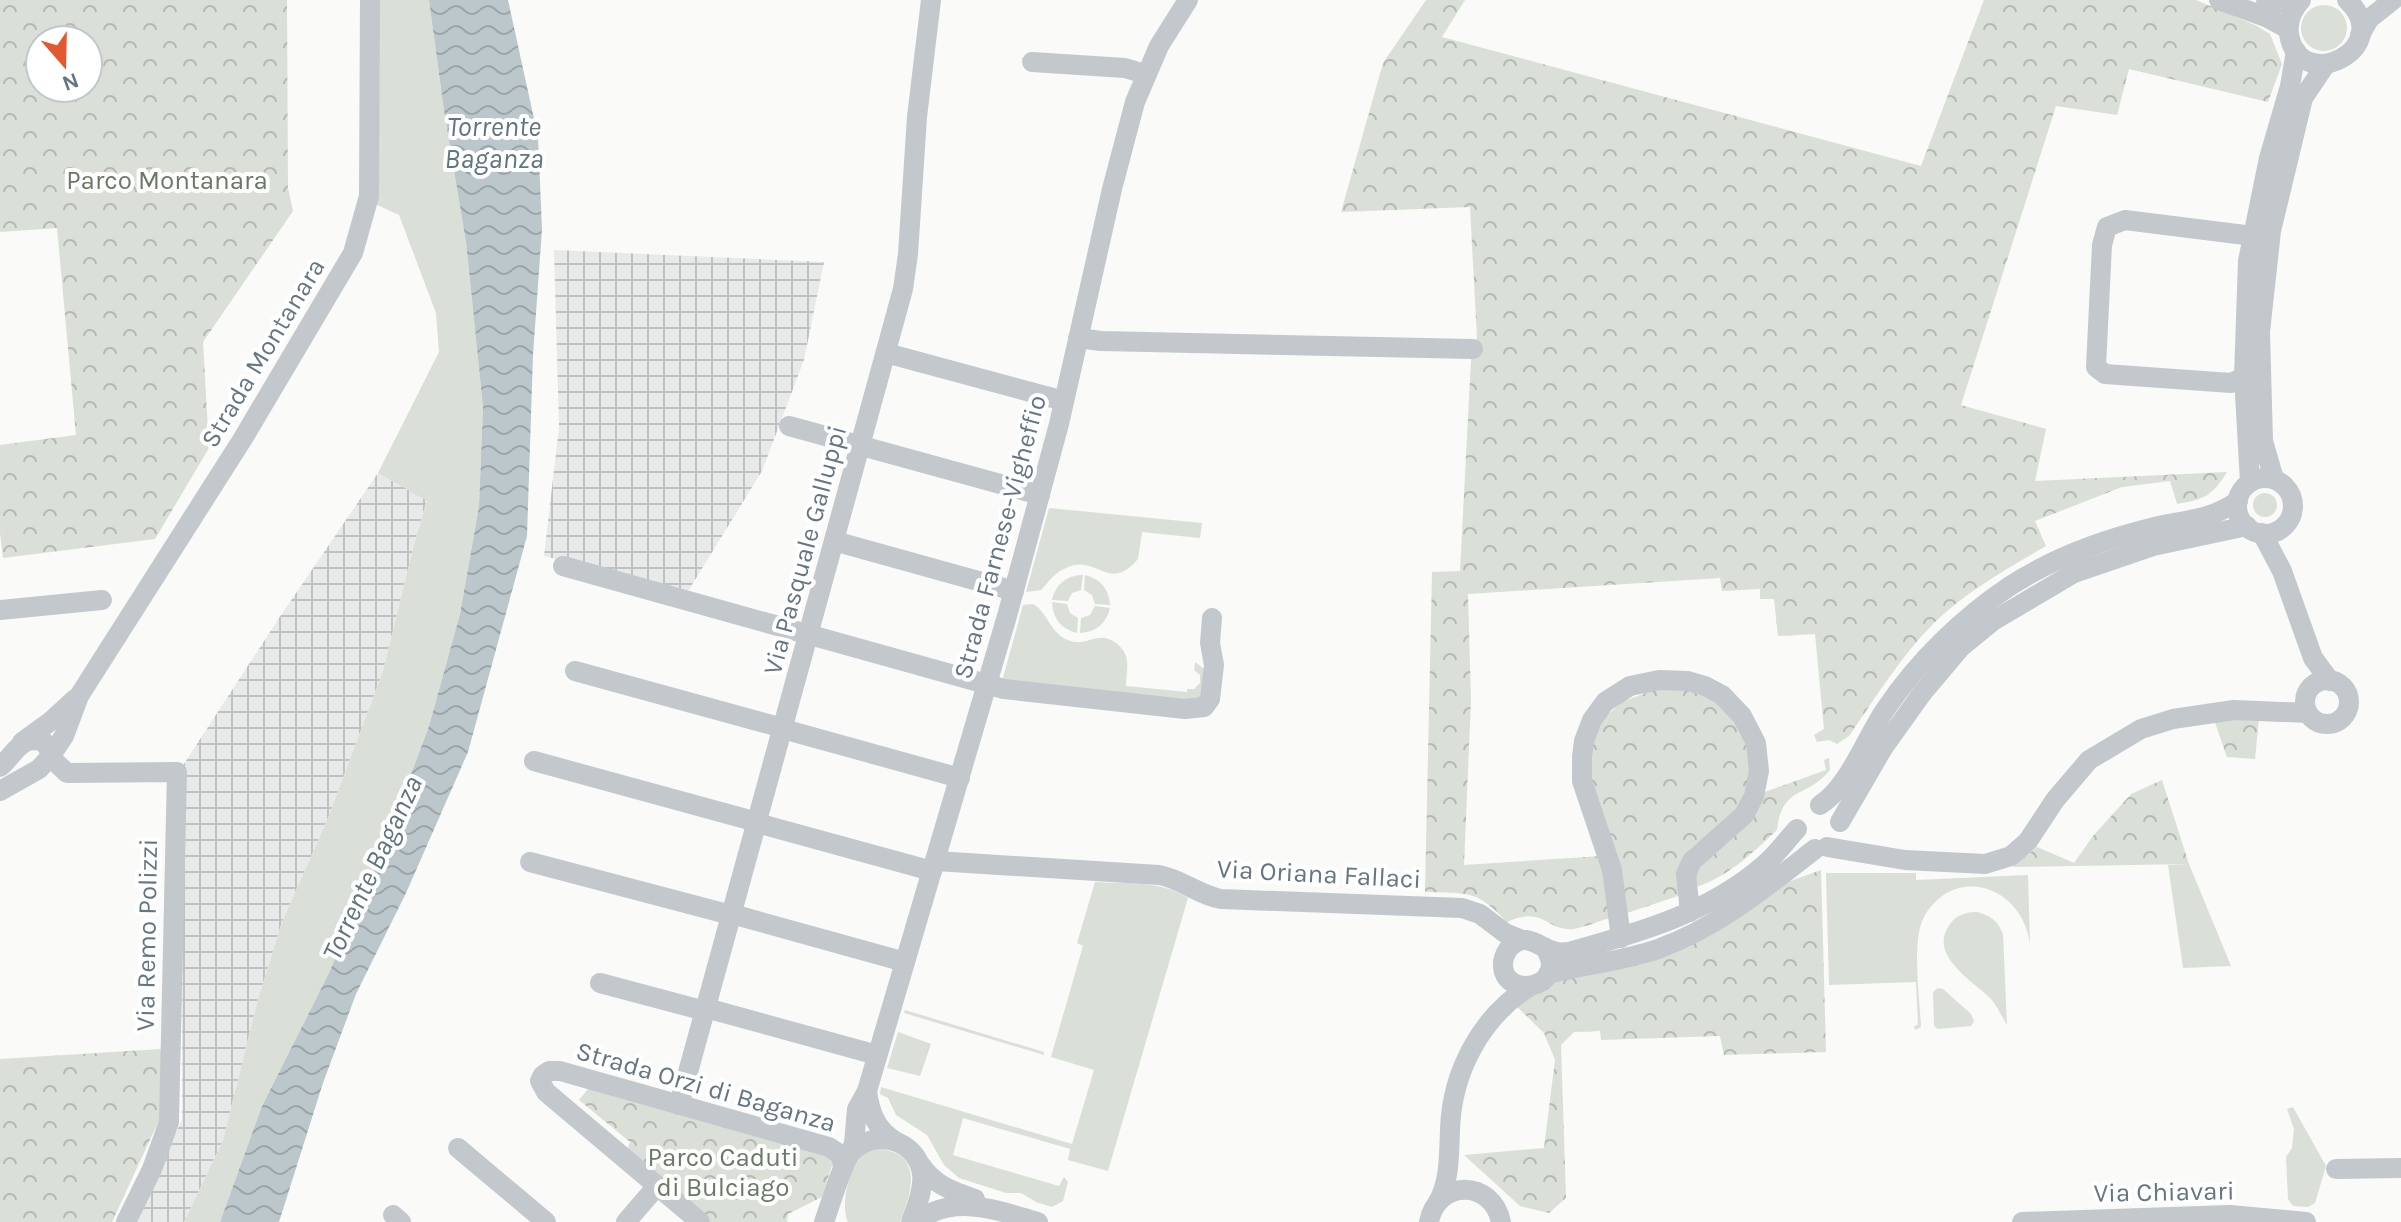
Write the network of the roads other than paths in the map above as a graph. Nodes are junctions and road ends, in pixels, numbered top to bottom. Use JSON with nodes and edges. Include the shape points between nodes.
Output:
{"nodes":[{"id":1,"x":370,"y":0,"type":"edge"},
{"id":2,"x":931,"y":0,"type":"edge"},
{"id":3,"x":1188,"y":0,"type":"edge"},
{"id":4,"x":2219,"y":0,"type":"edge"},
{"id":5,"x":2266,"y":0,"type":"edge"},
{"id":6,"x":2384,"y":0,"type":"edge"},
{"id":7,"x":2393,"y":0,"type":"edge"},
{"id":8,"x":2298,"y":3,"type":"edge"},
{"id":9,"x":2350,"y":3,"type":"edge"},
{"id":10,"x":2288,"y":29,"type":"junction"},
{"id":11,"x":2360,"y":35,"type":"junction"},
{"id":12,"x":2296,"y":51,"type":"junction"},
{"id":13,"x":1032,"y":62,"type":"dead end"},
{"id":14,"x":2326,"y":64,"type":"junction"},
{"id":15,"x":1145,"y":74,"type":"junction"},
{"id":16,"x":2253,"y":236,"type":"junction"},
{"id":17,"x":1078,"y":338,"type":"junction"},
{"id":18,"x":1473,"y":349,"type":"dead end"},
{"id":19,"x":886,"y":353,"type":"junction"},
{"id":20,"x":2244,"y":377,"type":"junction"},
{"id":21,"x":1064,"y":401,"type":"junction"},
{"id":22,"x":789,"y":426,"type":"dead end"},
{"id":23,"x":861,"y":446,"type":"junction"},
{"id":24,"x":2274,"y":479,"type":"junction"},
{"id":25,"x":2250,"y":482,"type":"junction"},
{"id":26,"x":1040,"y":495,"type":"junction"},
{"id":27,"x":2238,"y":501,"type":"junction"},
{"id":28,"x":2263,"y":529,"type":"junction"},
{"id":29,"x":834,"y":541,"type":"junction"},
{"id":30,"x":563,"y":566,"type":"dead end"},
{"id":31,"x":1014,"y":591,"type":"junction"},
{"id":32,"x":102,"y":600,"type":"dead end"},
{"id":33,"x":0,"y":610,"type":"edge"},
{"id":34,"x":1212,"y":618,"type":"dead end"},
{"id":35,"x":808,"y":635,"type":"junction"},
{"id":36,"x":575,"y":671,"type":"dead end"},
{"id":37,"x":2321,"y":683,"type":"junction"},
{"id":38,"x":988,"y":685,"type":"junction"},
{"id":39,"x":79,"y":696,"type":"junction"},
{"id":40,"x":2308,"y":713,"type":"junction"},
{"id":41,"x":783,"y":729,"type":"junction"},
{"id":42,"x":22,"y":742,"type":"junction"},
{"id":43,"x":50,"y":757,"type":"junction"},
{"id":44,"x":534,"y":761,"type":"dead end"},
{"id":45,"x":0,"y":767,"type":"edge"},
{"id":46,"x":960,"y":778,"type":"junction"},
{"id":47,"x":0,"y":791,"type":"edge"},
{"id":48,"x":1820,"y":805,"type":"junction"},
{"id":49,"x":757,"y":822,"type":"junction"},
{"id":50,"x":1840,"y":822,"type":"junction"},
{"id":51,"x":1797,"y":829,"type":"junction"},
{"id":52,"x":1821,"y":848,"type":"junction"},
{"id":53,"x":530,"y":862,"type":"dead end"},
{"id":54,"x":934,"y":866,"type":"junction"},
{"id":55,"x":1690,"y":912,"type":"junction"},
{"id":56,"x":731,"y":914,"type":"junction"},
{"id":57,"x":1621,"y":938,"type":"junction"},
{"id":58,"x":1512,"y":940,"type":"junction"},
{"id":59,"x":1544,"y":947,"type":"junction"},
{"id":60,"x":905,"y":962,"type":"junction"},
{"id":61,"x":1548,"y":974,"type":"junction"},
{"id":62,"x":1508,"y":978,"type":"junction"},
{"id":63,"x":600,"y":983,"type":"dead end"},
{"id":64,"x":1529,"y":987,"type":"junction"},
{"id":65,"x":705,"y":1009,"type":"junction"},
{"id":66,"x":1496,"y":1013,"type":"junction"},
{"id":67,"x":877,"y":1055,"type":"junction"},
{"id":68,"x":867,"y":1091,"type":"junction"},
{"id":69,"x":679,"y":1105,"type":"junction"},
{"id":70,"x":1450,"y":1140,"type":"junction"},
{"id":71,"x":895,"y":1141,"type":"junction"},
{"id":72,"x":458,"y":1148,"type":"dead end"},
{"id":73,"x":846,"y":1162,"type":"junction"},
{"id":74,"x":919,"y":1162,"type":"junction"},
{"id":75,"x":2401,"y":1168,"type":"edge"},
{"id":76,"x":2336,"y":1169,"type":"dead end"},
{"id":77,"x":657,"y":1186,"type":"junction"},
{"id":78,"x":834,"y":1198,"type":"junction"},
{"id":79,"x":1489,"y":1199,"type":"junction"},
{"id":80,"x":989,"y":1208,"type":"junction"},
{"id":81,"x":1433,"y":1211,"type":"edge"},
{"id":82,"x":2127,"y":1220,"type":"edge"},
{"id":83,"x":126,"y":1222,"type":"edge"},
{"id":84,"x":546,"y":1222,"type":"edge"},
{"id":85,"x":626,"y":1222,"type":"edge"},
{"id":86,"x":700,"y":1222,"type":"edge"},
{"id":87,"x":824,"y":1222,"type":"edge"},
{"id":88,"x":836,"y":1222,"type":"edge"},
{"id":89,"x":914,"y":1222,"type":"edge"},
{"id":90,"x":1038,"y":1222,"type":"edge"},
{"id":91,"x":1413,"y":1222,"type":"edge"},
{"id":92,"x":1501,"y":1222,"type":"edge"},
{"id":93,"x":1521,"y":1222,"type":"edge"},
{"id":94,"x":2022,"y":1222,"type":"edge"},
{"id":95,"x":2306,"y":1222,"type":"edge"}],
"edges":[{"from":1,"to":39,"type":"street","name":"Strada Montanara","via":[[369,196],[353,253]]},
{"from":2,"to":19,"type":"street","name":"Via Pasquale Galluppi","via":[[907,269]]},
{"from":3,"to":15,"type":"street","name":"Strada Farnese-Vigheffio"},
{"from":4,"to":10,"type":"street"},
{"from":5,"to":8,"type":"street"},
{"from":6,"to":9,"type":"street"},
{"from":7,"to":11,"type":"street","via":[[2369,19]]},
{"from":8,"to":10,"type":"street"},
{"from":9,"to":11,"type":"street"},
{"from":10,"to":12,"type":"street"},
{"from":11,"to":14,"type":"street","via":[[2348,56]]},
{"from":12,"to":14,"type":"street"},
{"from":12,"to":16,"type":"street"},
{"from":13,"to":15,"type":"street"},
{"from":14,"to":24,"type":"street","via":[[2303,98],[2271,231],[2260,332],[2263,441]]},
{"from":15,"to":17,"type":"street","name":"Strada Farnese-Vigheffio"},
{"from":16,"to":20,"type":"street"},
{"from":16,"to":20,"type":"street","via":[[2125,220],[2107,227],[2102,245],[2096,367],[2105,374],[2231,383]]},
{"from":17,"to":18,"type":"street"},
{"from":17,"to":21,"type":"street","name":"Strada Farnese-Vigheffio"},
{"from":19,"to":21,"type":"street"},
{"from":19,"to":23,"type":"street","name":"Via Pasquale Galluppi"},
{"from":20,"to":25,"type":"street"},
{"from":21,"to":26,"type":"street","name":"Strada Farnese-Vigheffio"},
{"from":22,"to":23,"type":"street"},
{"from":23,"to":26,"type":"street"},
{"from":23,"to":29,"type":"street","name":"Via Pasquale Galluppi"},
{"from":24,"to":25,"type":"street"},
{"from":24,"to":28,"type":"street","via":[[2288,489],[2293,506],[2288,522]]},
{"from":25,"to":27,"type":"street"},
{"from":26,"to":31,"type":"street","name":"Strada Farnese-Vigheffio"},
{"from":27,"to":28,"type":"street","via":[[2238,510]]},
{"from":27,"to":48,"type":"street","via":[[2216,515],[2105,541],[2011,585],[1950,634],[1916,671],[1843,780]]},
{"from":28,"to":37,"type":"street"},
{"from":28,"to":50,"type":"street","via":[[2153,546],[2074,573],[1993,621],[1961,647],[1923,692]]},
{"from":29,"to":31,"type":"street"},
{"from":29,"to":35,"type":"street","name":"Via Pasquale Galluppi"},
{"from":30,"to":35,"type":"street"},
{"from":31,"to":38,"type":"street","name":"Strada Farnese-Vigheffio"},
{"from":32,"to":33,"type":"street"},
{"from":34,"to":38,"type":"street","via":[[1211,695],[1200,708]]},
{"from":35,"to":38,"type":"street"},
{"from":35,"to":41,"type":"street","name":"Via Pasquale Galluppi"},
{"from":36,"to":41,"type":"street"},
{"from":37,"to":40,"type":"street","via":[[2309,690]]},
{"from":37,"to":40,"type":"street","via":[[2342,687],[2348,699],[2346,712],[2330,724],[2317,722]]},
{"from":38,"to":46,"type":"street","name":"Strada Farnese-Vigheffio"},
{"from":39,"to":42,"type":"street","name":"Strada Montanara"},
{"from":39,"to":43,"type":"street","name":"Strada Montanara"},
{"from":40,"to":52,"type":"street","via":[[2234,710],[2141,729],[2089,760],[2011,856],[1985,864]]},
{"from":41,"to":46,"type":"street"},
{"from":41,"to":49,"type":"street","name":"Via Pasquale Galluppi"},
{"from":42,"to":43,"type":"street","via":[[44,742]]},
{"from":42,"to":45,"type":"street","name":"Strada Montanara"},
{"from":43,"to":47,"type":"street","name":"Strada Montanara"},
{"from":43,"to":83,"type":"street","name":"Via Remo Polizzi","via":[[67,773],[177,772],[169,1122]]},
{"from":44,"to":49,"type":"street","name":"Via Oriana Fallaci"},
{"from":46,"to":54,"type":"street","name":"Strada Farnese-Vigheffio"},
{"from":48,"to":50,"type":"street","via":[[1833,810]]},
{"from":48,"to":51,"type":"street","via":[[1806,809]]},
{"from":49,"to":54,"type":"street","name":"Via Oriana Fallaci"},
{"from":49,"to":56,"type":"street","name":"Via Pasquale Galluppi"},
{"from":50,"to":52,"type":"street","via":[[1833,844]]},
{"from":51,"to":52,"type":"street","via":[[1802,842]]},
{"from":51,"to":55,"type":"street","via":[[1765,864]]},
{"from":52,"to":61,"type":"street","via":[[1692,935],[1655,950]]},
{"from":53,"to":56,"type":"street"},
{"from":54,"to":58,"type":"street","name":"Via Oriana Fallaci","via":[[1159,875],[1221,899],[1456,908],[1480,914]]},
{"from":54,"to":60,"type":"street","name":"Strada Farnese-Vigheffio"},
{"from":55,"to":57,"type":"street"},
{"from":55,"to":57,"type":"street","via":[[1686,874],[1692,861],[1744,815],[1759,771],[1756,743],[1742,716],[1722,695],[1688,681],[1659,680],[1630,686],[1605,702],[1584,741],[1582,781],[1612,870]]},
{"from":56,"to":60,"type":"street"},
{"from":56,"to":65,"type":"street","name":"Via Pasquale Galluppi"},
{"from":57,"to":59,"type":"street","via":[[1569,952]]},
{"from":58,"to":59,"type":"street"},
{"from":58,"to":62,"type":"street","via":[[1503,962]]},
{"from":59,"to":61,"type":"street","via":[[1551,962]]},
{"from":60,"to":67,"type":"street","name":"Strada Farnese-Vigheffio"},
{"from":61,"to":64,"type":"street"},
{"from":62,"to":64,"type":"street"},
{"from":62,"to":66,"type":"street"},
{"from":63,"to":65,"type":"street"},
{"from":64,"to":66,"type":"street"},
{"from":65,"to":67,"type":"street"},
{"from":65,"to":69,"type":"street","name":"Via Pasquale Galluppi"},
{"from":66,"to":70,"type":"street","via":[[1461,1073]]},
{"from":67,"to":68,"type":"street","name":"Strada Farnese-Vigheffio"},
{"from":68,"to":71,"type":"street","via":[[876,1124]]},
{"from":68,"to":73,"type":"street","name":"Strada Farnese-Vigheffio","via":[[857,1109]]},
{"from":69,"to":73,"type":"street","name":"Strada Orzi di Baganza","via":[[829,1147]]},
{"from":69,"to":77,"type":"street","name":"Strada Orzi di Baganza","via":[[557,1071],[543,1075],[541,1083],[548,1093]]},
{"from":70,"to":79,"type":"street","via":[[1459,1169]]},
{"from":70,"to":81,"type":"street","via":[[1446,1182]]},
{"from":71,"to":73,"type":"street","via":[[858,1146]]},
{"from":71,"to":74,"type":"street"},
{"from":72,"to":84,"type":"street"},
{"from":73,"to":78,"type":"street","name":"Strada Farnese-Vigheffio"},
{"from":74,"to":80,"type":"street","via":[[938,1184]]},
{"from":74,"to":89,"type":"street","via":[[922,1181]]},
{"from":75,"to":76,"type":"street"},
{"from":77,"to":85,"type":"street"},
{"from":77,"to":86,"type":"street"},
{"from":78,"to":87,"type":"street","name":"Strada Farnese-Vigheffio"},
{"from":78,"to":88,"type":"street"},
{"from":79,"to":81,"type":"street","via":[[1472,1190],[1457,1190]]},
{"from":79,"to":92,"type":"street"},
{"from":79,"to":93,"type":"street"},
{"from":80,"to":89,"type":"street","via":[[945,1207]]},
{"from":80,"to":90,"type":"street"},
{"from":81,"to":91,"type":"street"},
{"from":82,"to":94,"type":"street","name":"Via Chiavari"},
{"from":82,"to":95,"type":"street","name":"Via Chiavari","via":[[2230,1215]]}]}
